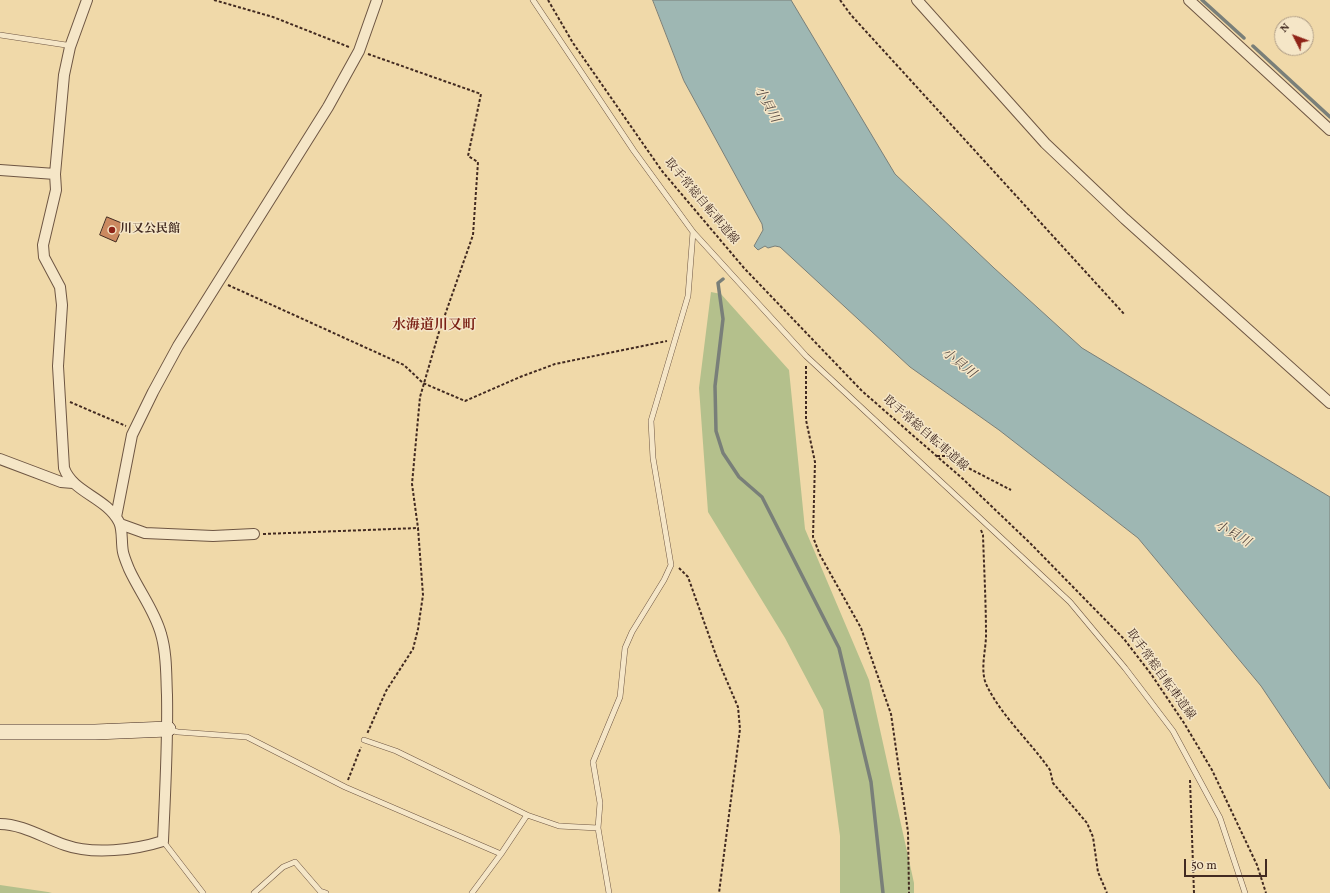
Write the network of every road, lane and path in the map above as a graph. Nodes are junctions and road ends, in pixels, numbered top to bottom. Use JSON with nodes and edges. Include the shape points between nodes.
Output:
{"nodes":[{"id":1,"x":87,"y":0,"type":"edge"},
{"id":2,"x":214,"y":0,"type":"edge"},
{"id":3,"x":377,"y":0,"type":"edge"},
{"id":4,"x":533,"y":0,"type":"edge"},
{"id":5,"x":548,"y":0,"type":"edge"},
{"id":6,"x":840,"y":0,"type":"edge"},
{"id":7,"x":918,"y":0,"type":"edge"},
{"id":8,"x":1189,"y":0,"type":"edge"},
{"id":9,"x":0,"y":35,"type":"edge"},
{"id":10,"x":70,"y":47,"type":"junction"},
{"id":11,"x":359,"y":51,"type":"junction"},
{"id":12,"x":1330,"y":130,"type":"edge"},
{"id":13,"x":0,"y":170,"type":"edge"},
{"id":14,"x":55,"y":174,"type":"junction"},
{"id":15,"x":693,"y":232,"type":"junction"},
{"id":16,"x":219,"y":281,"type":"junction"},
{"id":17,"x":1125,"y":315,"type":"dead end"},
{"id":18,"x":675,"y":339,"type":"junction"},
{"id":19,"x":806,"y":356,"type":"junction"},
{"id":20,"x":423,"y":383,"type":"junction"},
{"id":21,"x":60,"y":397,"type":"junction"},
{"id":22,"x":1330,"y":403,"type":"edge"},
{"id":23,"x":135,"y":430,"type":"junction"},
{"id":24,"x":937,"y":456,"type":"junction"},
{"id":25,"x":0,"y":459,"type":"edge"},
{"id":26,"x":73,"y":483,"type":"junction"},
{"id":27,"x":1011,"y":490,"type":"dead end"},
{"id":28,"x":118,"y":520,"type":"junction"},
{"id":29,"x":418,"y":528,"type":"junction"},
{"id":30,"x":980,"y":528,"type":"dead end"},
{"id":31,"x":254,"y":534,"type":"joint"},
{"id":32,"x":671,"y":560,"type":"junction"},
{"id":33,"x":168,"y":729,"type":"junction"},
{"id":34,"x":0,"y":732,"type":"edge"},
{"id":35,"x":364,"y":740,"type":"junction"},
{"id":36,"x":1190,"y":762,"type":"junction"},
{"id":37,"x":345,"y":787,"type":"junction"},
{"id":38,"x":527,"y":815,"type":"junction"},
{"id":39,"x":0,"y":824,"type":"edge"},
{"id":40,"x":598,"y":828,"type":"junction"},
{"id":41,"x":163,"y":841,"type":"junction"},
{"id":42,"x":502,"y":854,"type":"junction"},
{"id":43,"x":203,"y":893,"type":"edge"},
{"id":44,"x":254,"y":893,"type":"edge"},
{"id":45,"x":326,"y":893,"type":"edge"},
{"id":46,"x":472,"y":893,"type":"edge"},
{"id":47,"x":609,"y":893,"type":"edge"},
{"id":48,"x":719,"y":893,"type":"edge"},
{"id":49,"x":909,"y":893,"type":"edge"},
{"id":50,"x":1106,"y":893,"type":"edge"},
{"id":51,"x":1194,"y":893,"type":"edge"},
{"id":52,"x":1245,"y":893,"type":"edge"},
{"id":53,"x":1266,"y":893,"type":"edge"}],
"edges":[{"from":1,"to":10,"type":"street"},
{"from":2,"to":11,"type":"path","via":[[273,17]]},
{"from":3,"to":11,"type":"street"},
{"from":4,"to":15,"type":"lane","via":[[634,151]]},
{"from":5,"to":24,"type":"path","name":"取手常総自転車道線","via":[[573,43],[662,171],[744,268],[862,391]]},
{"from":6,"to":17,"type":"path","via":[[856,21]]},
{"from":7,"to":22,"type":"street","via":[[1045,143],[1125,219]]},
{"from":8,"to":12,"type":"street"},
{"from":9,"to":10,"type":"lane","via":[[66,44]]},
{"from":10,"to":14,"type":"street","via":[[64,75]]},
{"from":11,"to":16,"type":"street","via":[[328,107]]},
{"from":11,"to":20,"type":"path","via":[[481,94],[468,156],[478,162],[473,235]]},
{"from":13,"to":14,"type":"street"},
{"from":14,"to":21,"type":"street","via":[[56,190],[43,245],[44,257],[60,287],[62,304],[58,358]]},
{"from":15,"to":18,"type":"lane","via":[[688,296]]},
{"from":15,"to":19,"type":"lane"},
{"from":16,"to":20,"type":"path","via":[[404,365]]},
{"from":16,"to":23,"type":"street","via":[[178,346]]},
{"from":18,"to":20,"type":"path","via":[[555,364],[465,401]]},
{"from":18,"to":32,"type":"lane","via":[[651,421],[653,458]]},
{"from":19,"to":36,"type":"lane","via":[[1070,602],[1173,731]]},
{"from":19,"to":49,"type":"path","via":[[806,420],[815,462],[813,536],[820,555],[861,628],[891,714],[908,832]]},
{"from":20,"to":29,"type":"path","via":[[412,484]]},
{"from":21,"to":23,"type":"path"},
{"from":21,"to":26,"type":"street","via":[[64,468],[67,477]]},
{"from":23,"to":28,"type":"street","via":[[124,470]]},
{"from":24,"to":27,"type":"path","via":[[945,456]]},
{"from":24,"to":53,"type":"path","name":"取手常総自転車道線","via":[[1036,548],[1124,639],[1142,662],[1184,723],[1212,770],[1254,859]]},
{"from":25,"to":26,"type":"street","via":[[61,482]]},
{"from":26,"to":28,"type":"street","via":[[99,500]]},
{"from":28,"to":31,"type":"street","via":[[145,533],[213,536]]},
{"from":28,"to":33,"type":"street","via":[[127,564],[162,634],[166,663]]},
{"from":29,"to":31,"type":"path"},
{"from":29,"to":35,"type":"path","via":[[423,595],[418,629],[412,649],[386,691]]},
{"from":30,"to":50,"type":"path","via":[[983,534],[985,682],[994,699],[1050,770],[1054,783],[1087,823],[1093,837],[1098,872]]},
{"from":32,"to":40,"type":"lane","via":[[664,580],[625,648],[620,697],[593,762],[600,803]]},
{"from":32,"to":48,"type":"path","via":[[688,577],[738,708],[740,729]]},
{"from":33,"to":34,"type":"street"},
{"from":33,"to":37,"type":"lane","via":[[247,737]]},
{"from":33,"to":41,"type":"street"},
{"from":35,"to":37,"type":"path"},
{"from":35,"to":38,"type":"lane","via":[[396,750]]},
{"from":36,"to":51,"type":"path"},
{"from":36,"to":52,"type":"lane","via":[[1220,818]]},
{"from":37,"to":42,"type":"lane"},
{"from":38,"to":40,"type":"lane","via":[[559,826]]},
{"from":38,"to":42,"type":"lane"},
{"from":39,"to":41,"type":"street","via":[[23,828],[67,846],[96,850],[145,847]]},
{"from":40,"to":47,"type":"lane"},
{"from":41,"to":43,"type":"lane"},
{"from":42,"to":46,"type":"lane"},
{"from":44,"to":45,"type":"lane","via":[[283,868],[295,862],[315,886]]}]}
